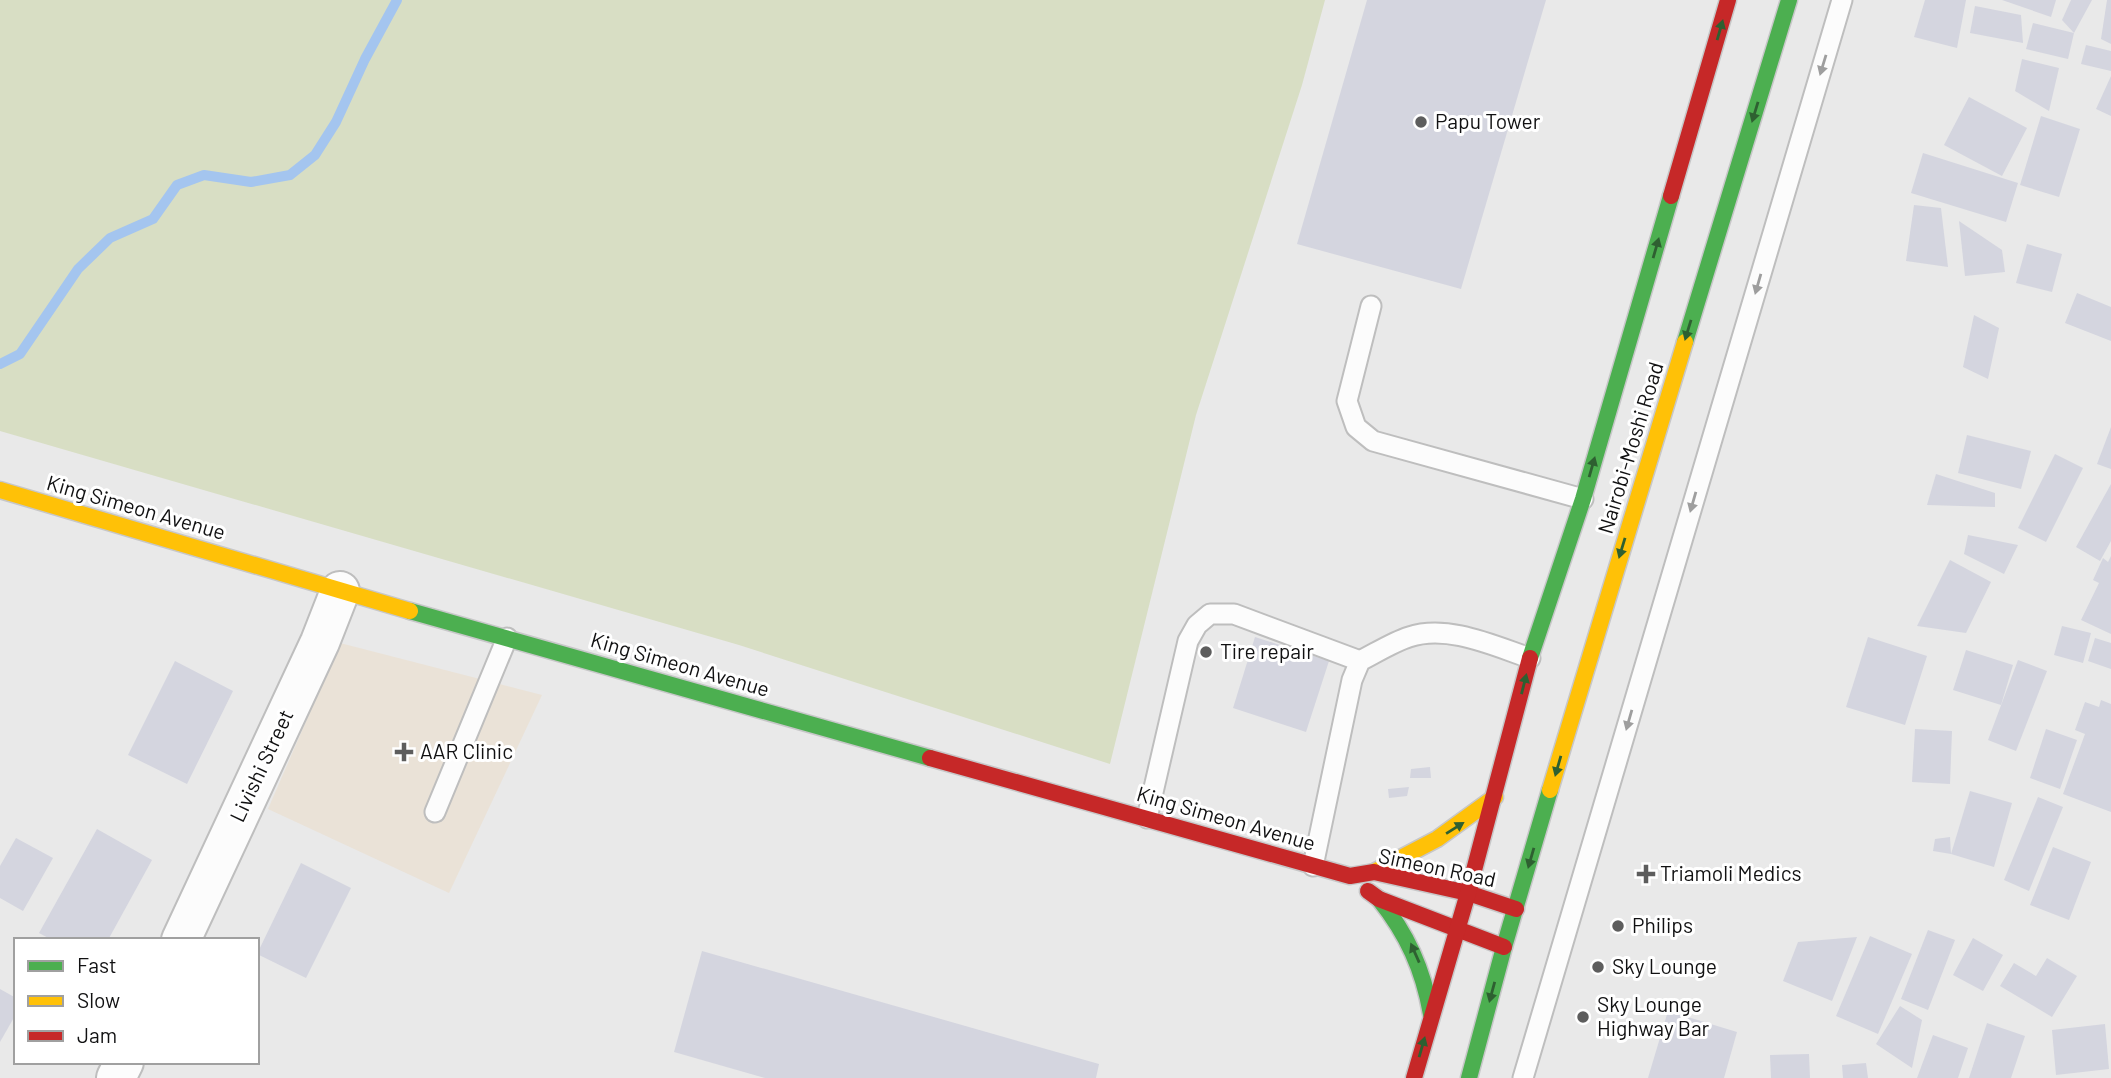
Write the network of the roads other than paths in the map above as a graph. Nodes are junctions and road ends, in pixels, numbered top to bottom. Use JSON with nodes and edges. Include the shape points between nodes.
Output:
{"nodes":[{"id":1,"x":1728,"y":0,"type":"edge"},
{"id":2,"x":1789,"y":0,"type":"edge"},
{"id":3,"x":1842,"y":0,"type":"edge"},
{"id":4,"x":1371,"y":306,"type":"dead end"},
{"id":5,"x":0,"y":490,"type":"edge"},
{"id":6,"x":1583,"y":499,"type":"junction"},
{"id":7,"x":340,"y":591,"type":"junction"},
{"id":8,"x":507,"y":638,"type":"junction"},
{"id":9,"x":1530,"y":657,"type":"junction"},
{"id":10,"x":1360,"y":660,"type":"junction"},
{"id":11,"x":1495,"y":797,"type":"junction"},
{"id":12,"x":435,"y":812,"type":"dead end"},
{"id":13,"x":1147,"y":818,"type":"junction"},
{"id":14,"x":1313,"y":866,"type":"junction"},
{"id":15,"x":1374,"y":873,"type":"junction"},
{"id":16,"x":1350,"y":876,"type":"junction"},
{"id":17,"x":1468,"y":893,"type":"junction"},
{"id":18,"x":1379,"y":898,"type":"junction"},
{"id":19,"x":1516,"y":909,"type":"junction"},
{"id":20,"x":1458,"y":930,"type":"junction"},
{"id":21,"x":182,"y":938,"type":"edge"},
{"id":22,"x":1504,"y":947,"type":"junction"},
{"id":23,"x":1431,"y":1016,"type":"junction"},
{"id":24,"x":1413,"y":1078,"type":"edge"},
{"id":25,"x":1469,"y":1078,"type":"edge"},
{"id":26,"x":1523,"y":1078,"type":"edge"}],
"edges":[{"from":6,"to":1,"type":"main road","name":"Nairobi-Moshi Road","one_way":true},
{"from":2,"to":19,"type":"main road","name":"Nairobi-Moshi Road","one_way":true},
{"from":3,"to":26,"type":"lane","one_way":true},
{"from":4,"to":6,"type":"lane","via":[[1347,401],[1356,427],[1373,441]]},
{"from":5,"to":7,"type":"main road","name":"King Simeon Avenue"},
{"from":6,"to":9,"type":"main road","name":"Nairobi-Moshi Road"},
{"from":7,"to":8,"type":"main road","name":"King Simeon Avenue"},
{"from":7,"to":21,"type":"street","name":"Livishi Street"},
{"from":8,"to":12,"type":"lane"},
{"from":8,"to":13,"type":"main road","name":"King Simeon Avenue"},
{"from":9,"to":10,"type":"lane","via":[[1458,635],[1436,633],[1410,636]]},
{"from":11,"to":9,"type":"main road","name":"Nairobi-Moshi Road","one_way":true},
{"from":10,"to":13,"type":"lane","via":[[1234,614],[1210,614],[1188,641]]},
{"from":10,"to":14,"type":"lane"},
{"from":15,"to":11,"type":"main road","one_way":true,"via":[[1409,857]]},
{"from":11,"to":17,"type":"main road","name":"Nairobi-Moshi Road"},
{"from":13,"to":14,"type":"main road","name":"King Simeon Avenue"},
{"from":14,"to":16,"type":"main road","name":"King Simeon Avenue"},
{"from":15,"to":16,"type":"main road","name":"Simeon Road"},
{"from":15,"to":17,"type":"main road","name":"Simeon Road"},
{"from":16,"to":18,"type":"main road","name":"Simeon Road"},
{"from":17,"to":19,"type":"main road","name":"Simeon Road"},
{"from":17,"to":20,"type":"main road","name":"Nairobi-Moshi Road"},
{"from":18,"to":20,"type":"main road","name":"Simeon Road"},
{"from":23,"to":18,"type":"main road","one_way":true,"via":[[1416,954]]},
{"from":19,"to":22,"type":"main road","name":"Nairobi-Moshi Road"},
{"from":20,"to":22,"type":"main road","name":"Simeon Road"},
{"from":20,"to":23,"type":"main road","name":"Nairobi-Moshi Road"},
{"from":22,"to":25,"type":"main road","name":"Nairobi-Moshi Road","one_way":true},
{"from":24,"to":23,"type":"main road","name":"Nairobi-Moshi Road","one_way":true}]}
